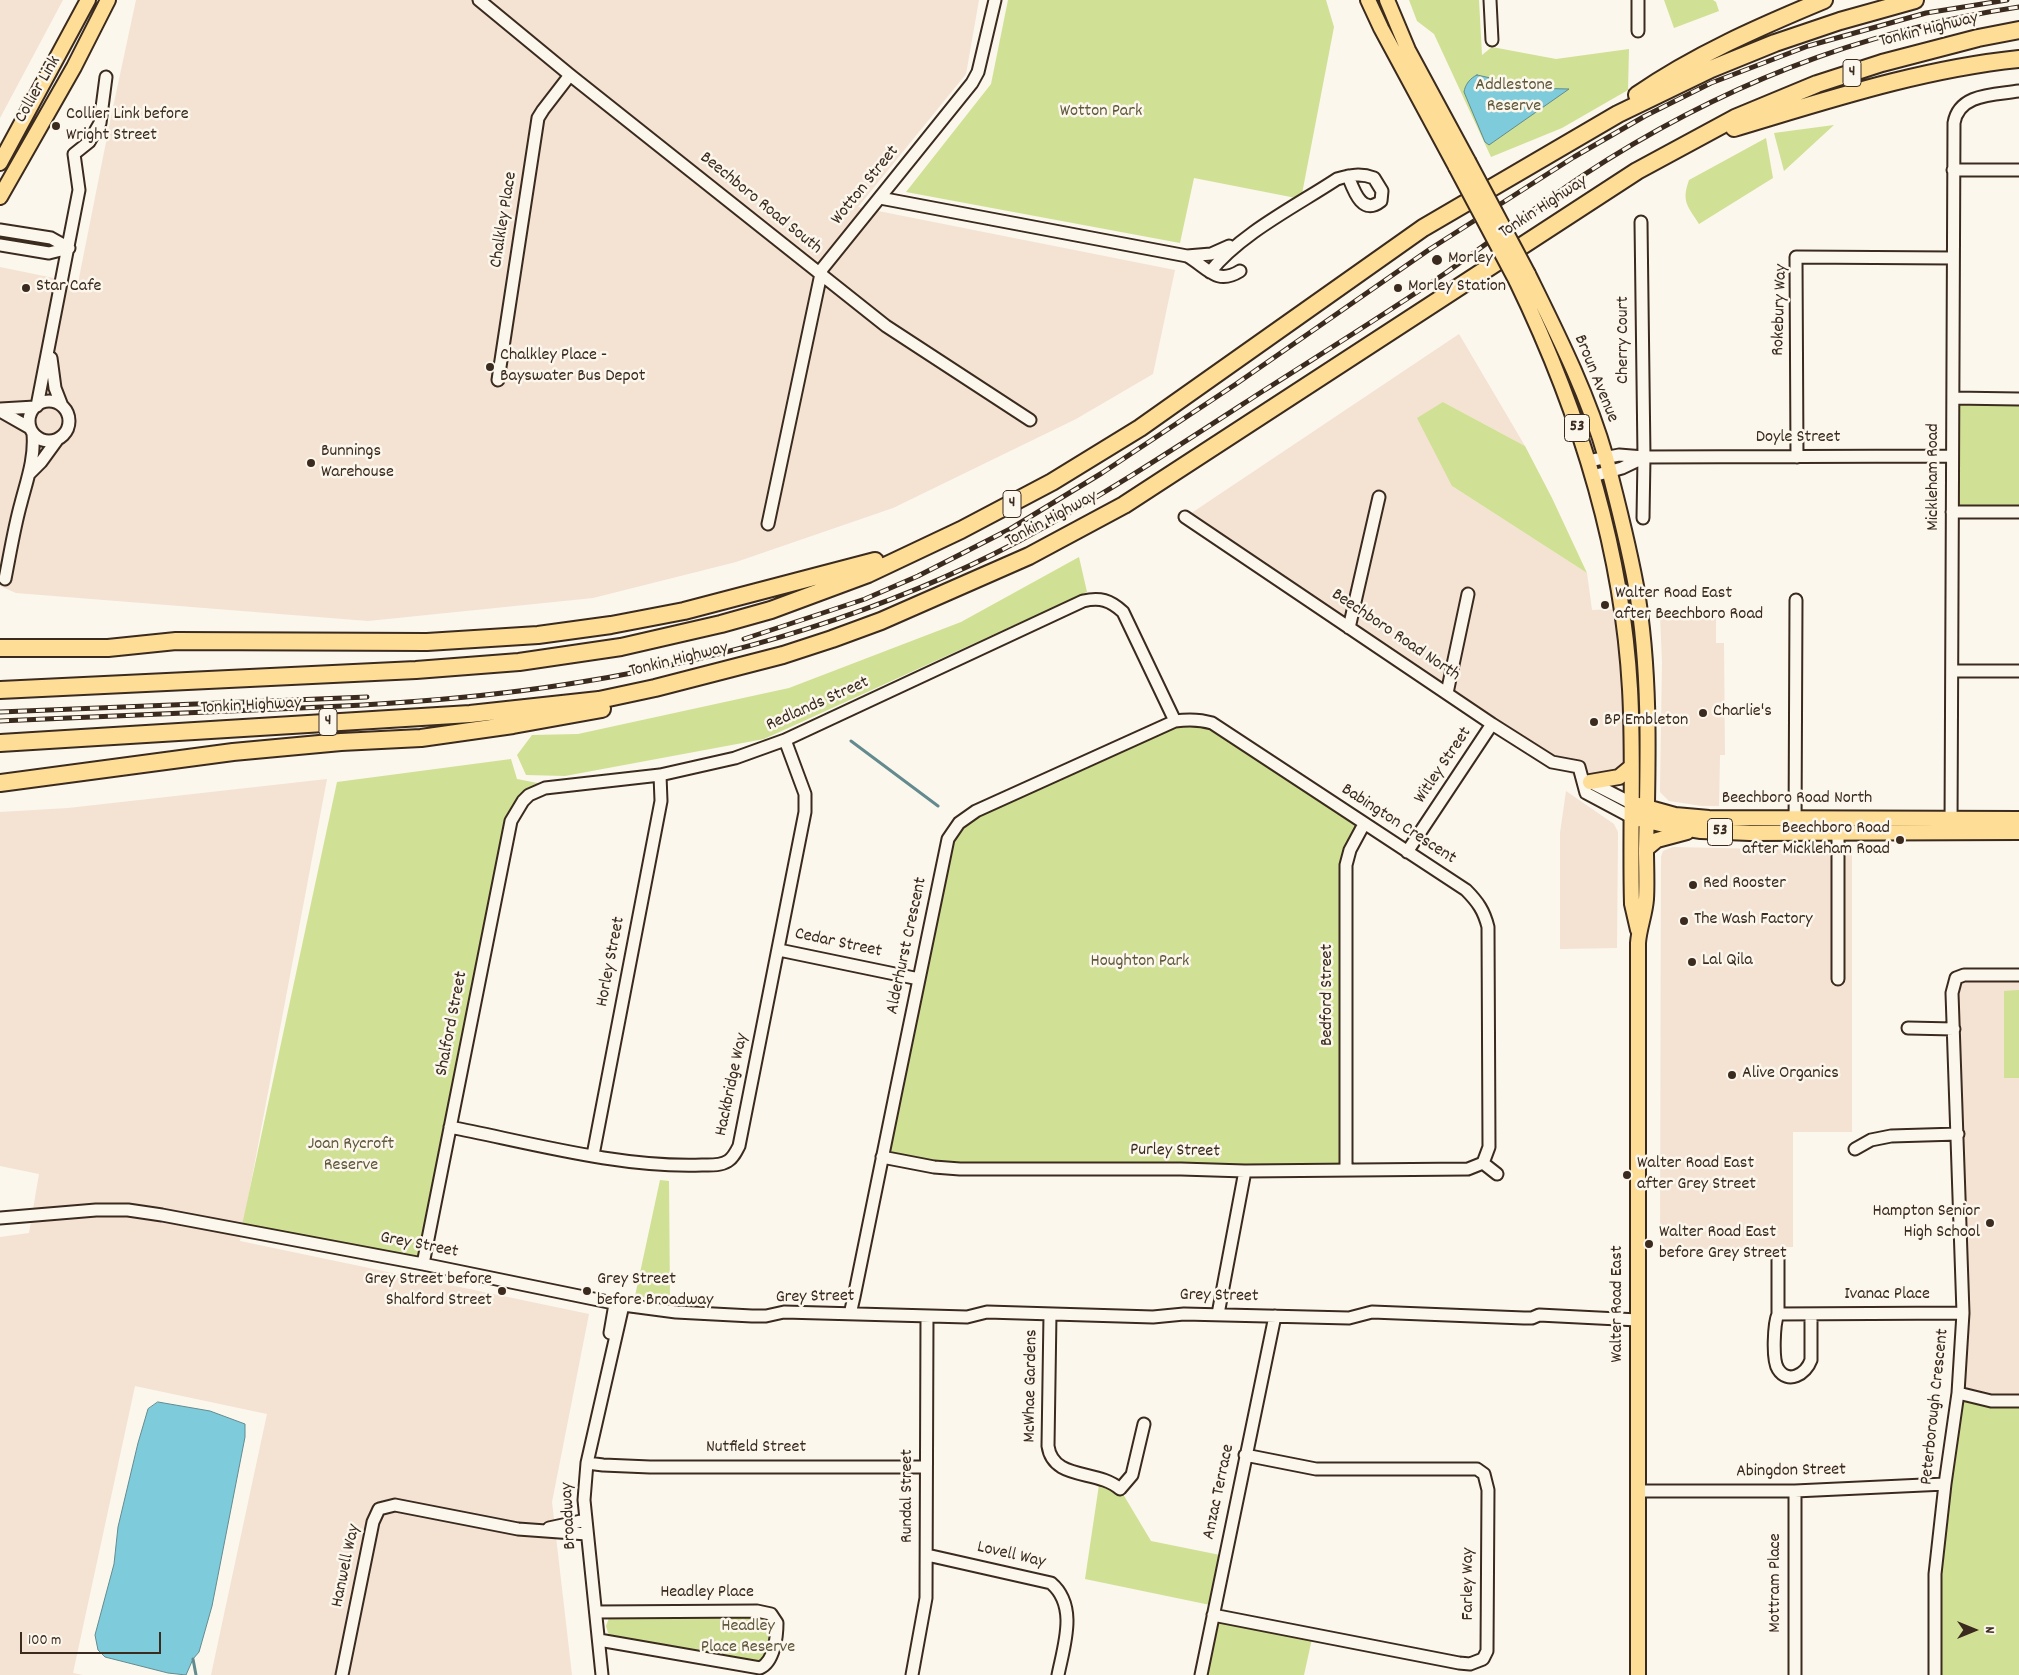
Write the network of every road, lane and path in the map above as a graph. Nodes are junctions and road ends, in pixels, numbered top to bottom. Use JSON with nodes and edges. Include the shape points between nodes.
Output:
{"nodes":[{"id":1,"x":88,"y":0,"type":"edge"},
{"id":2,"x":108,"y":0,"type":"edge"},
{"id":3,"x":479,"y":0,"type":"edge"},
{"id":4,"x":995,"y":0,"type":"edge"},
{"id":5,"x":1368,"y":0,"type":"edge"},
{"id":6,"x":1387,"y":0,"type":"edge"},
{"id":7,"x":1490,"y":0,"type":"edge"},
{"id":8,"x":1638,"y":0,"type":"edge"},
{"id":9,"x":1824,"y":0,"type":"edge"},
{"id":10,"x":1915,"y":0,"type":"edge"},
{"id":11,"x":2019,"y":30,"type":"edge"},
{"id":12,"x":1638,"y":31,"type":"dead end"},
{"id":13,"x":1492,"y":40,"type":"dead end"},
{"id":14,"x":2019,"y":59,"type":"edge"},
{"id":15,"x":570,"y":75,"type":"junction"},
{"id":16,"x":106,"y":78,"type":"dead end"},
{"id":17,"x":2019,"y":91,"type":"edge"},
{"id":18,"x":1694,"y":140,"type":"junction"},
{"id":19,"x":1559,"y":148,"type":"junction"},
{"id":20,"x":0,"y":163,"type":"edge"},
{"id":21,"x":1462,"y":164,"type":"junction"},
{"id":22,"x":1953,"y":170,"type":"junction"},
{"id":23,"x":2019,"y":170,"type":"edge"},
{"id":24,"x":1348,"y":176,"type":"dead end"},
{"id":25,"x":0,"y":197,"type":"edge"},
{"id":26,"x":880,"y":198,"type":"junction"},
{"id":27,"x":1641,"y":222,"type":"dead end"},
{"id":28,"x":0,"y":230,"type":"edge"},
{"id":29,"x":1244,"y":239,"type":"junction"},
{"id":30,"x":0,"y":245,"type":"edge"},
{"id":31,"x":69,"y":248,"type":"junction"},
{"id":32,"x":1186,"y":256,"type":"junction"},
{"id":33,"x":1953,"y":258,"type":"junction"},
{"id":34,"x":1240,"y":270,"type":"dead end"},
{"id":35,"x":1210,"y":272,"type":"junction"},
{"id":36,"x":820,"y":275,"type":"junction"},
{"id":37,"x":1522,"y":277,"type":"junction"},
{"id":38,"x":50,"y":344,"type":"junction"},
{"id":39,"x":498,"y":380,"type":"dead end"},
{"id":40,"x":1953,"y":398,"type":"junction"},
{"id":41,"x":2019,"y":399,"type":"edge"},
{"id":42,"x":36,"y":406,"type":"junction"},
{"id":43,"x":62,"y":406,"type":"junction"},
{"id":44,"x":0,"y":410,"type":"edge"},
{"id":45,"x":1030,"y":420,"type":"dead end"},
{"id":46,"x":32,"y":431,"type":"junction"},
{"id":47,"x":57,"y":440,"type":"junction"},
{"id":48,"x":1952,"y":456,"type":"junction"},
{"id":49,"x":1605,"y":457,"type":"junction"},
{"id":50,"x":1644,"y":457,"type":"junction"},
{"id":51,"x":1797,"y":457,"type":"junction"},
{"id":52,"x":1588,"y":461,"type":"junction"},
{"id":53,"x":1609,"y":472,"type":"junction"},
{"id":54,"x":29,"y":474,"type":"junction"},
{"id":55,"x":1593,"y":476,"type":"junction"},
{"id":56,"x":1379,"y":497,"type":"dead end"},
{"id":57,"x":1952,"y":512,"type":"junction"},
{"id":58,"x":2019,"y":512,"type":"edge"},
{"id":59,"x":1185,"y":517,"type":"dead end"},
{"id":60,"x":1642,"y":518,"type":"dead end"},
{"id":61,"x":768,"y":524,"type":"dead end"},
{"id":62,"x":914,"y":551,"type":"junction"},
{"id":63,"x":5,"y":579,"type":"dead end"},
{"id":64,"x":1468,"y":594,"type":"dead end"},
{"id":65,"x":1796,"y":600,"type":"dead end"},
{"id":66,"x":1349,"y":628,"type":"junction"},
{"id":67,"x":0,"y":648,"type":"edge"},
{"id":68,"x":1952,"y":671,"type":"junction"},
{"id":69,"x":2019,"y":671,"type":"edge"},
{"id":70,"x":655,"y":688,"type":"junction"},
{"id":71,"x":0,"y":690,"type":"edge"},
{"id":72,"x":1447,"y":693,"type":"junction"},
{"id":73,"x":1175,"y":721,"type":"junction"},
{"id":74,"x":1492,"y":724,"type":"junction"},
{"id":75,"x":785,"y":740,"type":"junction"},
{"id":76,"x":0,"y":743,"type":"edge"},
{"id":77,"x":1631,"y":767,"type":"junction"},
{"id":78,"x":660,"y":775,"type":"junction"},
{"id":79,"x":1586,"y":781,"type":"junction"},
{"id":80,"x":0,"y":784,"type":"edge"},
{"id":81,"x":529,"y":795,"type":"joint"},
{"id":82,"x":1631,"y":810,"type":"junction"},
{"id":83,"x":1647,"y":814,"type":"junction"},
{"id":84,"x":2019,"y":820,"type":"edge"},
{"id":85,"x":1364,"y":824,"type":"junction"},
{"id":86,"x":1795,"y":826,"type":"junction"},
{"id":87,"x":1951,"y":826,"type":"junction"},
{"id":88,"x":1838,"y":827,"type":"junction"},
{"id":89,"x":1695,"y":830,"type":"junction"},
{"id":90,"x":2019,"y":832,"type":"edge"},
{"id":91,"x":1646,"y":849,"type":"junction"},
{"id":92,"x":1408,"y":852,"type":"junction"},
{"id":93,"x":1639,"y":934,"type":"junction"},
{"id":94,"x":779,"y":950,"type":"junction"},
{"id":95,"x":2019,"y":975,"type":"edge"},
{"id":96,"x":919,"y":979,"type":"junction"},
{"id":97,"x":1838,"y":979,"type":"dead end"},
{"id":98,"x":1908,"y":1028,"type":"dead end"},
{"id":99,"x":1954,"y":1029,"type":"junction"},
{"id":100,"x":450,"y":1126,"type":"junction"},
{"id":101,"x":1958,"y":1134,"type":"junction"},
{"id":102,"x":1855,"y":1149,"type":"dead end"},
{"id":103,"x":593,"y":1155,"type":"junction"},
{"id":104,"x":882,"y":1157,"type":"junction"},
{"id":105,"x":1483,"y":1163,"type":"junction"},
{"id":106,"x":1346,"y":1169,"type":"junction"},
{"id":107,"x":1245,"y":1170,"type":"junction"},
{"id":108,"x":1497,"y":1174,"type":"dead end"},
{"id":109,"x":0,"y":1218,"type":"edge"},
{"id":110,"x":1778,"y":1256,"type":"dead end"},
{"id":111,"x":423,"y":1264,"type":"junction"},
{"id":112,"x":619,"y":1305,"type":"junction"},
{"id":113,"x":1963,"y":1313,"type":"junction"},
{"id":114,"x":850,"y":1314,"type":"junction"},
{"id":115,"x":1050,"y":1314,"type":"junction"},
{"id":116,"x":1218,"y":1314,"type":"junction"},
{"id":117,"x":1778,"y":1314,"type":"junction"},
{"id":118,"x":1811,"y":1314,"type":"junction"},
{"id":119,"x":927,"y":1316,"type":"junction"},
{"id":120,"x":1275,"y":1316,"type":"junction"},
{"id":121,"x":1638,"y":1320,"type":"junction"},
{"id":122,"x":1958,"y":1393,"type":"junction"},
{"id":123,"x":2019,"y":1401,"type":"edge"},
{"id":124,"x":1144,"y":1424,"type":"dead end"},
{"id":125,"x":1245,"y":1456,"type":"junction"},
{"id":126,"x":587,"y":1463,"type":"junction"},
{"id":127,"x":926,"y":1467,"type":"junction"},
{"id":128,"x":1944,"y":1484,"type":"junction"},
{"id":129,"x":1638,"y":1491,"type":"junction"},
{"id":130,"x":1795,"y":1491,"type":"junction"},
{"id":131,"x":586,"y":1520,"type":"junction"},
{"id":132,"x":542,"y":1530,"type":"junction"},
{"id":133,"x":588,"y":1534,"type":"junction"},
{"id":134,"x":927,"y":1555,"type":"junction"},
{"id":135,"x":596,"y":1612,"type":"junction"},
{"id":136,"x":1213,"y":1614,"type":"junction"},
{"id":137,"x":599,"y":1640,"type":"junction"},
{"id":138,"x":342,"y":1675,"type":"edge"},
{"id":139,"x":602,"y":1675,"type":"edge"},
{"id":140,"x":912,"y":1675,"type":"edge"},
{"id":141,"x":1058,"y":1675,"type":"edge"},
{"id":142,"x":1201,"y":1675,"type":"edge"},
{"id":143,"x":1638,"y":1675,"type":"edge"},
{"id":144,"x":1795,"y":1675,"type":"edge"},
{"id":145,"x":1935,"y":1675,"type":"edge"}],
"edges":[{"from":1,"to":20,"type":"main road","name":"Collier Link"},
{"from":2,"to":25,"type":"main road","name":"Collier Link"},
{"from":3,"to":15,"type":"street","name":"Beechboro Road South"},
{"from":4,"to":26,"type":"street","name":"Wotton Street","via":[[978,72],[972,83]]},
{"from":5,"to":21,"type":"main road","name":"Broun Avenue","number":"53","via":[[1380,28]]},
{"from":6,"to":21,"type":"main road","name":"Broun Avenue","number":"53"},
{"from":7,"to":13,"type":"street"},
{"from":8,"to":12,"type":"street"},
{"from":9,"to":19,"type":"highway","via":[[1709,51],[1665,76]]},
{"from":10,"to":19,"type":"highway","name":"Tonkin Highway","number":"4","via":[[1840,21],[1743,55],[1649,98]]},
{"from":11,"to":18,"type":"highway","name":"Tonkin Highway","number":"4","via":[[1906,56],[1817,84],[1735,118]]},
{"from":14,"to":18,"type":"highway","via":[[1938,71],[1861,90]]},
{"from":15,"to":36,"type":"street","name":"Beechboro Road South"},
{"from":15,"to":39,"type":"street","name":"Chalkley Place","via":[[538,118]]},
{"from":16,"to":31,"type":"street","via":[[100,123],[89,142],[74,154],[79,190]]},
{"from":17,"to":22,"type":"street","name":"Mickleham Road","via":[[1974,98],[1960,108],[1955,114]]},
{"from":18,"to":70,"type":"highway","name":"Tonkin Highway","number":"4","via":[[1637,171],[1124,505],[1077,532],[881,621],[783,654]]},
{"from":19,"to":62,"type":"highway","name":"Tonkin Highway","number":"4","via":[[1423,228],[1097,456],[1002,509]]},
{"from":21,"to":37,"type":"main road","name":"Broun Avenue","number":"53","bridge":true},
{"from":22,"to":23,"type":"street"},
{"from":22,"to":33,"type":"street","name":"Mickleham Road"},
{"from":24,"to":29,"type":"street","via":[[1337,179]]},
{"from":26,"to":32,"type":"street"},
{"from":26,"to":36,"type":"street","name":"Wotton Street"},
{"from":27,"to":50,"type":"street","name":"Cherry Court"},
{"from":28,"to":31,"type":"street","via":[[52,238]]},
{"from":29,"to":32,"type":"street","via":[[1211,254]]},
{"from":29,"to":35,"type":"street","via":[[1227,252]]},
{"from":30,"to":31,"type":"street","via":[[49,254]]},
{"from":31,"to":38,"type":"street"},
{"from":32,"to":35,"type":"street"},
{"from":33,"to":40,"type":"street","name":"Mickleham Road"},
{"from":33,"to":51,"type":"street","name":"Rokebury Way","via":[[1796,257]]},
{"from":34,"to":35,"type":"street","via":[[1228,278]]},
{"from":36,"to":45,"type":"street","name":"Beechboro Road South","via":[[886,326]]},
{"from":36,"to":61,"type":"street","name":"Wotton Street"},
{"from":37,"to":49,"type":"main road","name":"Broun Avenue","number":"53","via":[[1565,350]]},
{"from":37,"to":52,"type":"main road","name":"Broun Avenue","number":"53"},
{"from":38,"to":42,"type":"street"},
{"from":38,"to":43,"type":"street","via":[[51,371]]},
{"from":40,"to":41,"type":"street"},
{"from":40,"to":48,"type":"street","name":"Mickleham Road"},
{"from":42,"to":43,"type":"street","via":[[50,401]]},
{"from":42,"to":44,"type":"street"},
{"from":42,"to":46,"type":"street","via":[[30,416]]},
{"from":43,"to":47,"type":"street","via":[[69,417],[69,424]]},
{"from":44,"to":46,"type":"street"},
{"from":46,"to":47,"type":"street","via":[[44,441]]},
{"from":46,"to":54,"type":"street","via":[[34,445]]},
{"from":47,"to":54,"type":"street"},
{"from":48,"to":51,"type":"street","name":"Doyle Street"},
{"from":48,"to":57,"type":"street","name":"Mickleham Road"},
{"from":49,"to":50,"type":"street","name":"Doyle Street"},
{"from":49,"to":52,"type":"street","name":"Doyle Street"},
{"from":49,"to":53,"type":"main road","name":"Broun Avenue","number":"53"},
{"from":50,"to":51,"type":"street","name":"Doyle Street"},
{"from":50,"to":53,"type":"street","name":"Doyle Street"},
{"from":50,"to":60,"type":"street","name":"Cherry Court"},
{"from":52,"to":55,"type":"main road","name":"Broun Avenue","number":"53"},
{"from":53,"to":55,"type":"street","name":"Doyle Street"},
{"from":53,"to":83,"type":"main road","name":"Broun Avenue","number":"53","via":[[1626,537],[1640,618]]},
{"from":54,"to":63,"type":"street"},
{"from":55,"to":77,"type":"main road","name":"Broun Avenue","number":"53","via":[[1621,608],[1630,688]]},
{"from":56,"to":66,"type":"street"},
{"from":57,"to":58,"type":"street"},
{"from":57,"to":68,"type":"street","name":"Mickleham Road"},
{"from":59,"to":66,"type":"street","name":"Beechboro Road North"},
{"from":62,"to":67,"type":"highway","via":[[684,611],[538,635],[427,642],[176,641],[108,648]]},
{"from":62,"to":71,"type":"highway","name":"Tonkin Highway","number":"4","via":[[868,574],[771,610],[671,636],[570,656],[433,669]]},
{"from":64,"to":72,"type":"street"},
{"from":65,"to":86,"type":"street"},
{"from":66,"to":72,"type":"street","name":"Beechboro Road North"},
{"from":68,"to":69,"type":"street"},
{"from":68,"to":87,"type":"street","name":"Mickleham Road"},
{"from":70,"to":76,"type":"highway","name":"Tonkin Highway","number":"4","via":[[599,700],[470,714]]},
{"from":70,"to":80,"type":"highway","via":[[617,706],[468,732],[233,752]]},
{"from":72,"to":74,"type":"street","name":"Beechboro Road North"},
{"from":73,"to":75,"type":"street","name":"Redlands Street","via":[[1123,612],[1106,600],[1095,598]]},
{"from":73,"to":85,"type":"street","name":"Babington Crescent","via":[[1202,720],[1212,724]]},
{"from":73,"to":96,"type":"street","name":"Alderhurst Crescent","via":[[976,811],[959,823],[948,839]]},
{"from":74,"to":79,"type":"street","name":"Beechboro Road North","via":[[1552,762],[1578,767]]},
{"from":74,"to":92,"type":"street","name":"Witley Street"},
{"from":75,"to":78,"type":"street","name":"Redlands Street","via":[[735,758]]},
{"from":75,"to":94,"type":"street","name":"Hackbridge Way","via":[[805,794],[805,812]]},
{"from":77,"to":79,"type":"main road","via":[[1619,777]]},
{"from":77,"to":82,"type":"main road","name":"Broun Avenue","number":"53"},
{"from":78,"to":81,"type":"street","name":"Redlands Street","via":[[553,786]]},
{"from":78,"to":103,"type":"street","name":"Horley Street","via":[[661,801]]},
{"from":79,"to":82,"type":"street","name":"Beechboro Road North","via":[[1586,793]]},
{"from":81,"to":100,"type":"street","name":"Shalford Street","via":[[511,821]]},
{"from":82,"to":83,"type":"main road","name":"Beechboro Road North","number":"53"},
{"from":82,"to":93,"type":"main road","name":"Walter Road East","via":[[1632,904]]},
{"from":83,"to":86,"type":"main road","name":"Beechboro Road North","number":"53"},
{"from":83,"to":89,"type":"main road","name":"Beechboro Road North","number":"53"},
{"from":83,"to":91,"type":"main road","name":"Walter Road East"},
{"from":84,"to":87,"type":"main road","name":"Beechboro Road North","number":"53"},
{"from":85,"to":92,"type":"street","name":"Babington Crescent"},
{"from":85,"to":106,"type":"street","name":"Bedford Street","via":[[1346,865]]},
{"from":86,"to":88,"type":"main road","name":"Beechboro Road North","number":"53"},
{"from":86,"to":89,"type":"main road","name":"Beechboro Road North","number":"53"},
{"from":87,"to":88,"type":"main road","name":"Beechboro Road North","number":"53"},
{"from":87,"to":90,"type":"main road","name":"Beechboro Road North","number":"53"},
{"from":88,"to":97,"type":"street"},
{"from":89,"to":91,"type":"main road","via":[[1657,840]]},
{"from":91,"to":93,"type":"main road","name":"Walter Road East","via":[[1646,901]]},
{"from":92,"to":105,"type":"street","name":"Babington Crescent","via":[[1466,890],[1486,918],[1489,1147]]},
{"from":93,"to":121,"type":"main road","name":"Walter Road East"},
{"from":94,"to":96,"type":"street","name":"Cedar Street"},
{"from":94,"to":103,"type":"street","name":"Hackbridge Way","via":[[736,1153],[717,1165],[676,1166]]},
{"from":95,"to":99,"type":"street","name":"Peterborough Crescent","via":[[1964,975],[1956,978],[1952,993]]},
{"from":96,"to":104,"type":"street","name":"Alderhurst Crescent"},
{"from":98,"to":99,"type":"street"},
{"from":99,"to":101,"type":"street","name":"Peterborough Crescent"},
{"from":100,"to":103,"type":"street","name":"Hackbridge Way"},
{"from":100,"to":111,"type":"street","name":"Shalford Street"},
{"from":101,"to":102,"type":"street","via":[[1891,1136],[1871,1140]]},
{"from":101,"to":113,"type":"street","name":"Peterborough Crescent"},
{"from":104,"to":107,"type":"street","name":"Purley Street","via":[[960,1170]]},
{"from":104,"to":114,"type":"street","name":"Alderhurst Crescent"},
{"from":105,"to":106,"type":"street","name":"Purley Street","via":[[1468,1168]]},
{"from":105,"to":108,"type":"street"},
{"from":106,"to":107,"type":"street","name":"Purley Street"},
{"from":107,"to":116,"type":"street"},
{"from":109,"to":111,"type":"street","name":"Grey Street","via":[[128,1210]]},
{"from":110,"to":117,"type":"street"},
{"from":111,"to":112,"type":"street","name":"Grey Street"},
{"from":112,"to":114,"type":"street","name":"Grey Street","via":[[752,1316],[784,1312]]},
{"from":112,"to":126,"type":"street","name":"Broadway","via":[[614,1350]]},
{"from":113,"to":118,"type":"street","name":"Ivanac Place"},
{"from":113,"to":122,"type":"street","name":"Peterborough Crescent"},
{"from":114,"to":119,"type":"street","name":"Grey Street"},
{"from":115,"to":116,"type":"street","name":"Grey Street","via":[[1153,1317]]},
{"from":115,"to":119,"type":"street","name":"Grey Street","via":[[988,1312],[967,1317]]},
{"from":115,"to":124,"type":"street","name":"McWhae Gardens","via":[[1048,1446],[1052,1460],[1063,1469],[1100,1478],[1120,1489],[1132,1475]]},
{"from":116,"to":120,"type":"street","name":"Grey Street"},
{"from":117,"to":118,"type":"street","name":"Ivanac Place"},
{"from":117,"to":118,"type":"street","via":[[1775,1321],[1775,1362],[1782,1373],[1795,1377],[1811,1360]]},
{"from":119,"to":127,"type":"street","name":"Rundal Street"},
{"from":120,"to":121,"type":"street","name":"Grey Street","via":[[1349,1318],[1372,1312]]},
{"from":120,"to":125,"type":"street","name":"Anzac Terrace"},
{"from":121,"to":129,"type":"main road","name":"Walter Road East"},
{"from":122,"to":123,"type":"street","via":[[1991,1401]]},
{"from":122,"to":128,"type":"street","name":"Peterborough Crescent"},
{"from":125,"to":136,"type":"street","name":"Anzac Terrace"},
{"from":125,"to":136,"type":"street","name":"Farley Way","via":[[1316,1469],[1477,1469],[1484,1474],[1488,1490],[1487,1651],[1483,1660],[1459,1664]]},
{"from":126,"to":127,"type":"street","name":"Nutfield Street","via":[[650,1467]]},
{"from":126,"to":131,"type":"street","name":"Broadway"},
{"from":127,"to":134,"type":"street","name":"Rundal Street"},
{"from":128,"to":130,"type":"street","name":"Abingdon Street"},
{"from":128,"to":145,"type":"street","name":"Peterborough Crescent","via":[[1935,1574]]},
{"from":129,"to":130,"type":"street","name":"Abingdon Street"},
{"from":129,"to":143,"type":"main road","name":"Walter Road East"},
{"from":130,"to":144,"type":"street","name":"Mottram Place"},
{"from":131,"to":132,"type":"street","name":"Hanwell Way"},
{"from":131,"to":133,"type":"street","name":"Broadway"},
{"from":132,"to":133,"type":"street","name":"Hanwell Way"},
{"from":132,"to":138,"type":"street","name":"Hanwell Way","via":[[518,1529],[395,1505],[380,1509],[373,1522]]},
{"from":133,"to":135,"type":"street","name":"Broadway"},
{"from":134,"to":140,"type":"street","name":"Rundal Street","via":[[926,1598]]},
{"from":134,"to":141,"type":"street","name":"Lovell Way","via":[[1055,1586],[1063,1600],[1067,1621]]},
{"from":135,"to":137,"type":"street","name":"Broadway"},
{"from":135,"to":137,"type":"street","name":"Headley Place","via":[[756,1611],[771,1614],[777,1623],[771,1656],[760,1668]]},
{"from":136,"to":142,"type":"street","name":"Anzac Terrace"},
{"from":137,"to":139,"type":"street","name":"Broadway"}]}
